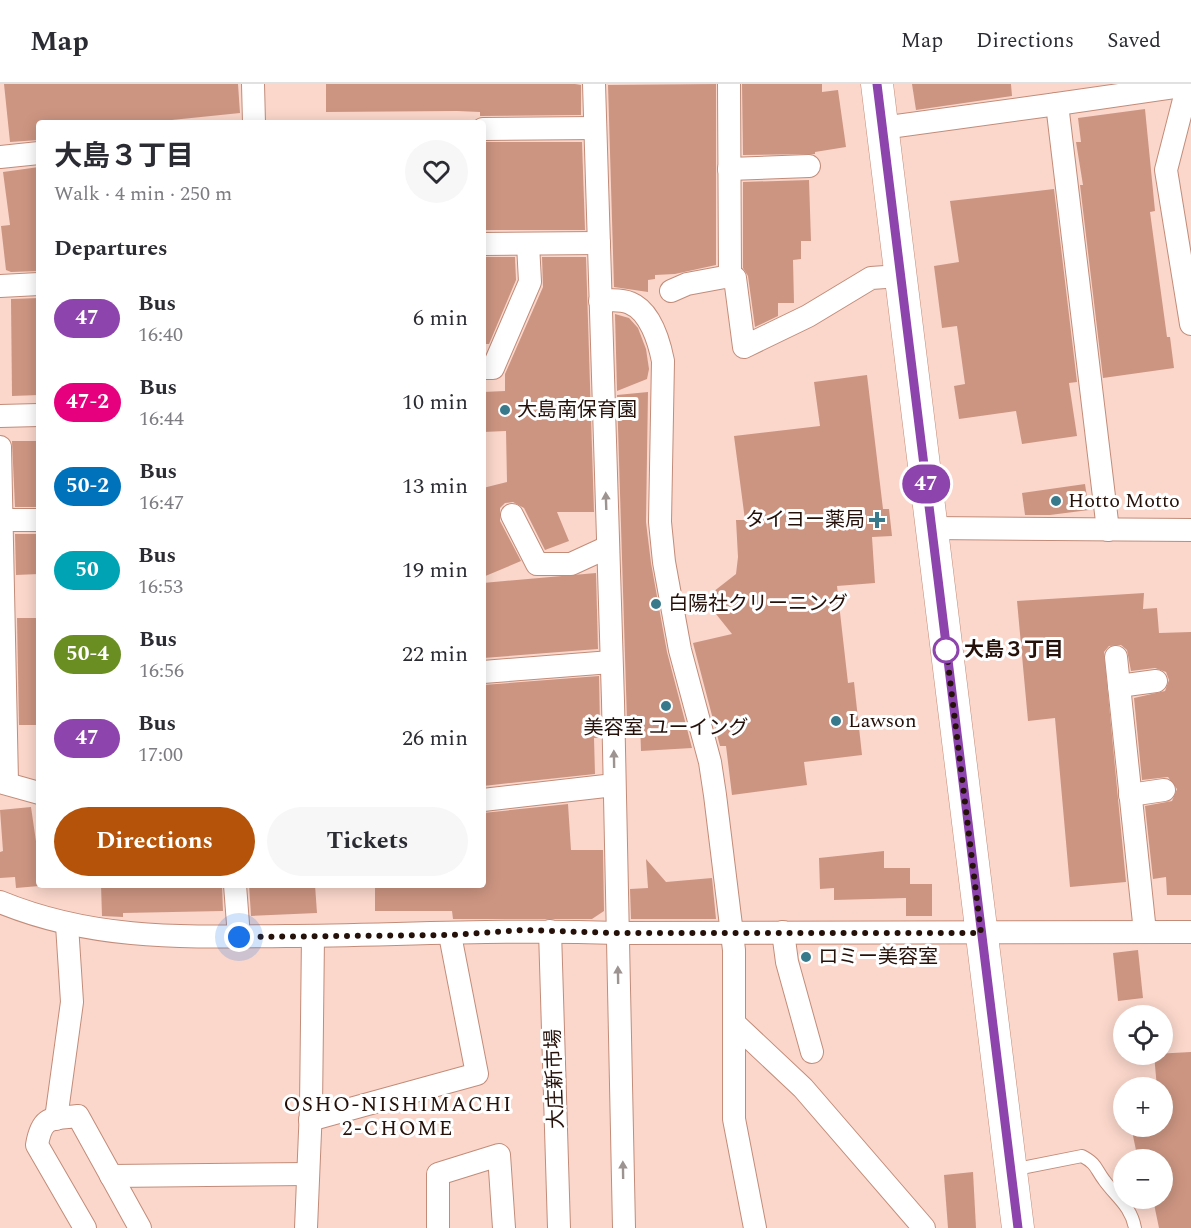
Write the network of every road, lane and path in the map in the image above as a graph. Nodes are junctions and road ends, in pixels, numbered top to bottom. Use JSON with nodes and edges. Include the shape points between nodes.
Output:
{"nodes":[{"id":1,"x":253,"y":84,"type":"edge"},
{"id":2,"x":594,"y":84,"type":"edge"},
{"id":3,"x":729,"y":84,"type":"edge"},
{"id":4,"x":877,"y":84,"type":"edge"},
{"id":5,"x":1188,"y":85,"type":"edge"},
{"id":6,"x":1057,"y":104,"type":"junction"},
{"id":7,"x":254,"y":120,"type":"edge"},
{"id":8,"x":595,"y":128,"type":"junction"},
{"id":9,"x":882,"y":128,"type":"junction"},
{"id":10,"x":486,"y":129,"type":"edge"},
{"id":11,"x":36,"y":153,"type":"edge"},
{"id":12,"x":0,"y":157,"type":"edge"},
{"id":13,"x":809,"y":166,"type":"dead end"},
{"id":14,"x":729,"y":169,"type":"junction"},
{"id":15,"x":599,"y":243,"type":"junction"},
{"id":16,"x":486,"y":244,"type":"edge"},
{"id":17,"x":528,"y":244,"type":"junction"},
{"id":18,"x":730,"y":276,"type":"junction"},
{"id":19,"x":900,"y":276,"type":"junction"},
{"id":20,"x":36,"y":284,"type":"edge"},
{"id":21,"x":0,"y":286,"type":"edge"},
{"id":22,"x":671,"y":291,"type":"dead end"},
{"id":23,"x":600,"y":301,"type":"junction"},
{"id":24,"x":1191,"y":324,"type":"edge"},
{"id":25,"x":486,"y":368,"type":"edge"},
{"id":26,"x":36,"y":415,"type":"edge"},
{"id":27,"x":0,"y":416,"type":"edge"},
{"id":28,"x":0,"y":447,"type":"edge"},
{"id":29,"x":1,"y":509,"type":"edge"},
{"id":30,"x":513,"y":515,"type":"dead end"},
{"id":31,"x":36,"y":519,"type":"edge"},
{"id":32,"x":931,"y":528,"type":"junction"},
{"id":33,"x":1108,"y":530,"type":"junction"},
{"id":34,"x":1191,"y":530,"type":"edge"},
{"id":35,"x":608,"y":547,"type":"junction"},
{"id":36,"x":2,"y":561,"type":"edge"},
{"id":37,"x":2,"y":605,"type":"edge"},
{"id":38,"x":1116,"y":657,"type":"dead end"},
{"id":39,"x":611,"y":662,"type":"junction"},
{"id":40,"x":486,"y":672,"type":"edge"},
{"id":41,"x":1156,"y":681,"type":"dead end"},
{"id":42,"x":1119,"y":686,"type":"junction"},
{"id":43,"x":3,"y":735,"type":"edge"},
{"id":44,"x":3,"y":782,"type":"edge"},
{"id":45,"x":614,"y":785,"type":"junction"},
{"id":46,"x":1164,"y":790,"type":"dead end"},
{"id":47,"x":36,"y":792,"type":"edge"},
{"id":48,"x":1130,"y":795,"type":"junction"},
{"id":49,"x":486,"y":800,"type":"edge"},
{"id":50,"x":235,"y":888,"type":"edge"},
{"id":51,"x":0,"y":902,"type":"edge"},
{"id":52,"x":67,"y":925,"type":"junction"},
{"id":53,"x":550,"y":931,"type":"junction"},
{"id":54,"x":730,"y":932,"type":"junction"},
{"id":55,"x":1191,"y":932,"type":"edge"},
{"id":56,"x":617,"y":933,"type":"junction"},
{"id":57,"x":783,"y":933,"type":"junction"},
{"id":58,"x":981,"y":933,"type":"junction"},
{"id":59,"x":1145,"y":933,"type":"junction"},
{"id":60,"x":450,"y":935,"type":"junction"},
{"id":61,"x":313,"y":936,"type":"junction"},
{"id":62,"x":239,"y":937,"type":"junction"},
{"id":63,"x":735,"y":1024,"type":"junction"},
{"id":64,"x":812,"y":1052,"type":"dead end"},
{"id":65,"x":56,"y":1119,"type":"junction"},
{"id":66,"x":310,"y":1120,"type":"junction"},
{"id":67,"x":1011,"y":1170,"type":"junction"},
{"id":68,"x":308,"y":1174,"type":"junction"},
{"id":69,"x":111,"y":1176,"type":"junction"},
{"id":70,"x":85,"y":1228,"type":"edge"},
{"id":71,"x":140,"y":1228,"type":"edge"},
{"id":72,"x":306,"y":1228,"type":"edge"},
{"id":73,"x":438,"y":1228,"type":"edge"},
{"id":74,"x":504,"y":1228,"type":"edge"},
{"id":75,"x":560,"y":1228,"type":"edge"},
{"id":76,"x":624,"y":1228,"type":"edge"},
{"id":77,"x":755,"y":1228,"type":"edge"},
{"id":78,"x":924,"y":1228,"type":"edge"},
{"id":79,"x":1018,"y":1228,"type":"edge"},
{"id":80,"x":1135,"y":1228,"type":"edge"}],
"edges":[{"from":1,"to":7,"type":"street"},
{"from":2,"to":8,"type":"street"},
{"from":3,"to":14,"type":"street"},
{"from":4,"to":9,"type":"main road"},
{"from":5,"to":6,"type":"street"},
{"from":5,"to":24,"type":"street","via":[[1166,170]]},
{"from":6,"to":9,"type":"street"},
{"from":6,"to":33,"type":"street"},
{"from":8,"to":10,"type":"street"},
{"from":8,"to":15,"type":"street"},
{"from":9,"to":19,"type":"main road"},
{"from":11,"to":12,"type":"street"},
{"from":13,"to":14,"type":"street"},
{"from":14,"to":18,"type":"street"},
{"from":15,"to":17,"type":"street"},
{"from":15,"to":23,"type":"street"},
{"from":16,"to":17,"type":"street"},
{"from":17,"to":25,"type":"street","via":[[530,282],[493,368]]},
{"from":18,"to":19,"type":"street","via":[[735,278],[744,346],[808,316],[871,278]]},
{"from":18,"to":22,"type":"street"},
{"from":19,"to":32,"type":"main road"},
{"from":20,"to":21,"type":"street"},
{"from":35,"to":23,"type":"street","one_way":true},
{"from":23,"to":54,"type":"street","via":[[630,303],[642,312],[660,345],[660,522],[664,562],[680,650],[710,762]]},
{"from":26,"to":27,"type":"street"},
{"from":28,"to":29,"type":"street"},
{"from":29,"to":31,"type":"street"},
{"from":29,"to":36,"type":"street"},
{"from":30,"to":35,"type":"street","via":[[537,564],[571,564]]},
{"from":32,"to":33,"type":"street"},
{"from":32,"to":58,"type":"main road"},
{"from":33,"to":34,"type":"street"},
{"from":35,"to":39,"type":"street"},
{"from":36,"to":37,"type":"street"},
{"from":37,"to":43,"type":"street"},
{"from":38,"to":42,"type":"street"},
{"from":39,"to":40,"type":"street"},
{"from":45,"to":39,"type":"street","one_way":true},
{"from":41,"to":42,"type":"street"},
{"from":42,"to":48,"type":"street"},
{"from":43,"to":44,"type":"street"},
{"from":44,"to":47,"type":"street"},
{"from":45,"to":49,"type":"street"},
{"from":45,"to":56,"type":"street"},
{"from":46,"to":48,"type":"street"},
{"from":48,"to":59,"type":"street"},
{"from":50,"to":62,"type":"street"},
{"from":51,"to":52,"type":"street"},
{"from":52,"to":62,"type":"street","via":[[172,938]]},
{"from":52,"to":65,"type":"street","via":[[72,1002]]},
{"from":53,"to":56,"type":"street"},
{"from":53,"to":60,"type":"street"},
{"from":53,"to":75,"type":"street","name":"大庄新市場"},
{"from":54,"to":56,"type":"street"},
{"from":54,"to":57,"type":"street"},
{"from":54,"to":63,"type":"street","via":[[734,950]]},
{"from":55,"to":59,"type":"street"},
{"from":76,"to":56,"type":"street","one_way":true},
{"from":57,"to":58,"type":"street"},
{"from":57,"to":64,"type":"street"},
{"from":58,"to":59,"type":"street"},
{"from":58,"to":67,"type":"main road"},
{"from":60,"to":61,"type":"street"},
{"from":60,"to":66,"type":"street","via":[[477,1074]]},
{"from":61,"to":62,"type":"street"},
{"from":61,"to":66,"type":"street"},
{"from":63,"to":77,"type":"street","via":[[734,1119]]},
{"from":63,"to":78,"type":"street","via":[[803,1088]]},
{"from":65,"to":69,"type":"street","via":[[78,1116]]},
{"from":65,"to":70,"type":"street","via":[[49,1119],[40,1128],[37,1145]]},
{"from":66,"to":68,"type":"street"},
{"from":67,"to":79,"type":"main road"},
{"from":67,"to":80,"type":"lane","via":[[1082,1156],[1095,1163],[1124,1202]]},
{"from":68,"to":69,"type":"street"},
{"from":68,"to":72,"type":"street"},
{"from":69,"to":71,"type":"street"},
{"from":73,"to":74,"type":"street","via":[[438,1174],[499,1155]]}]}
